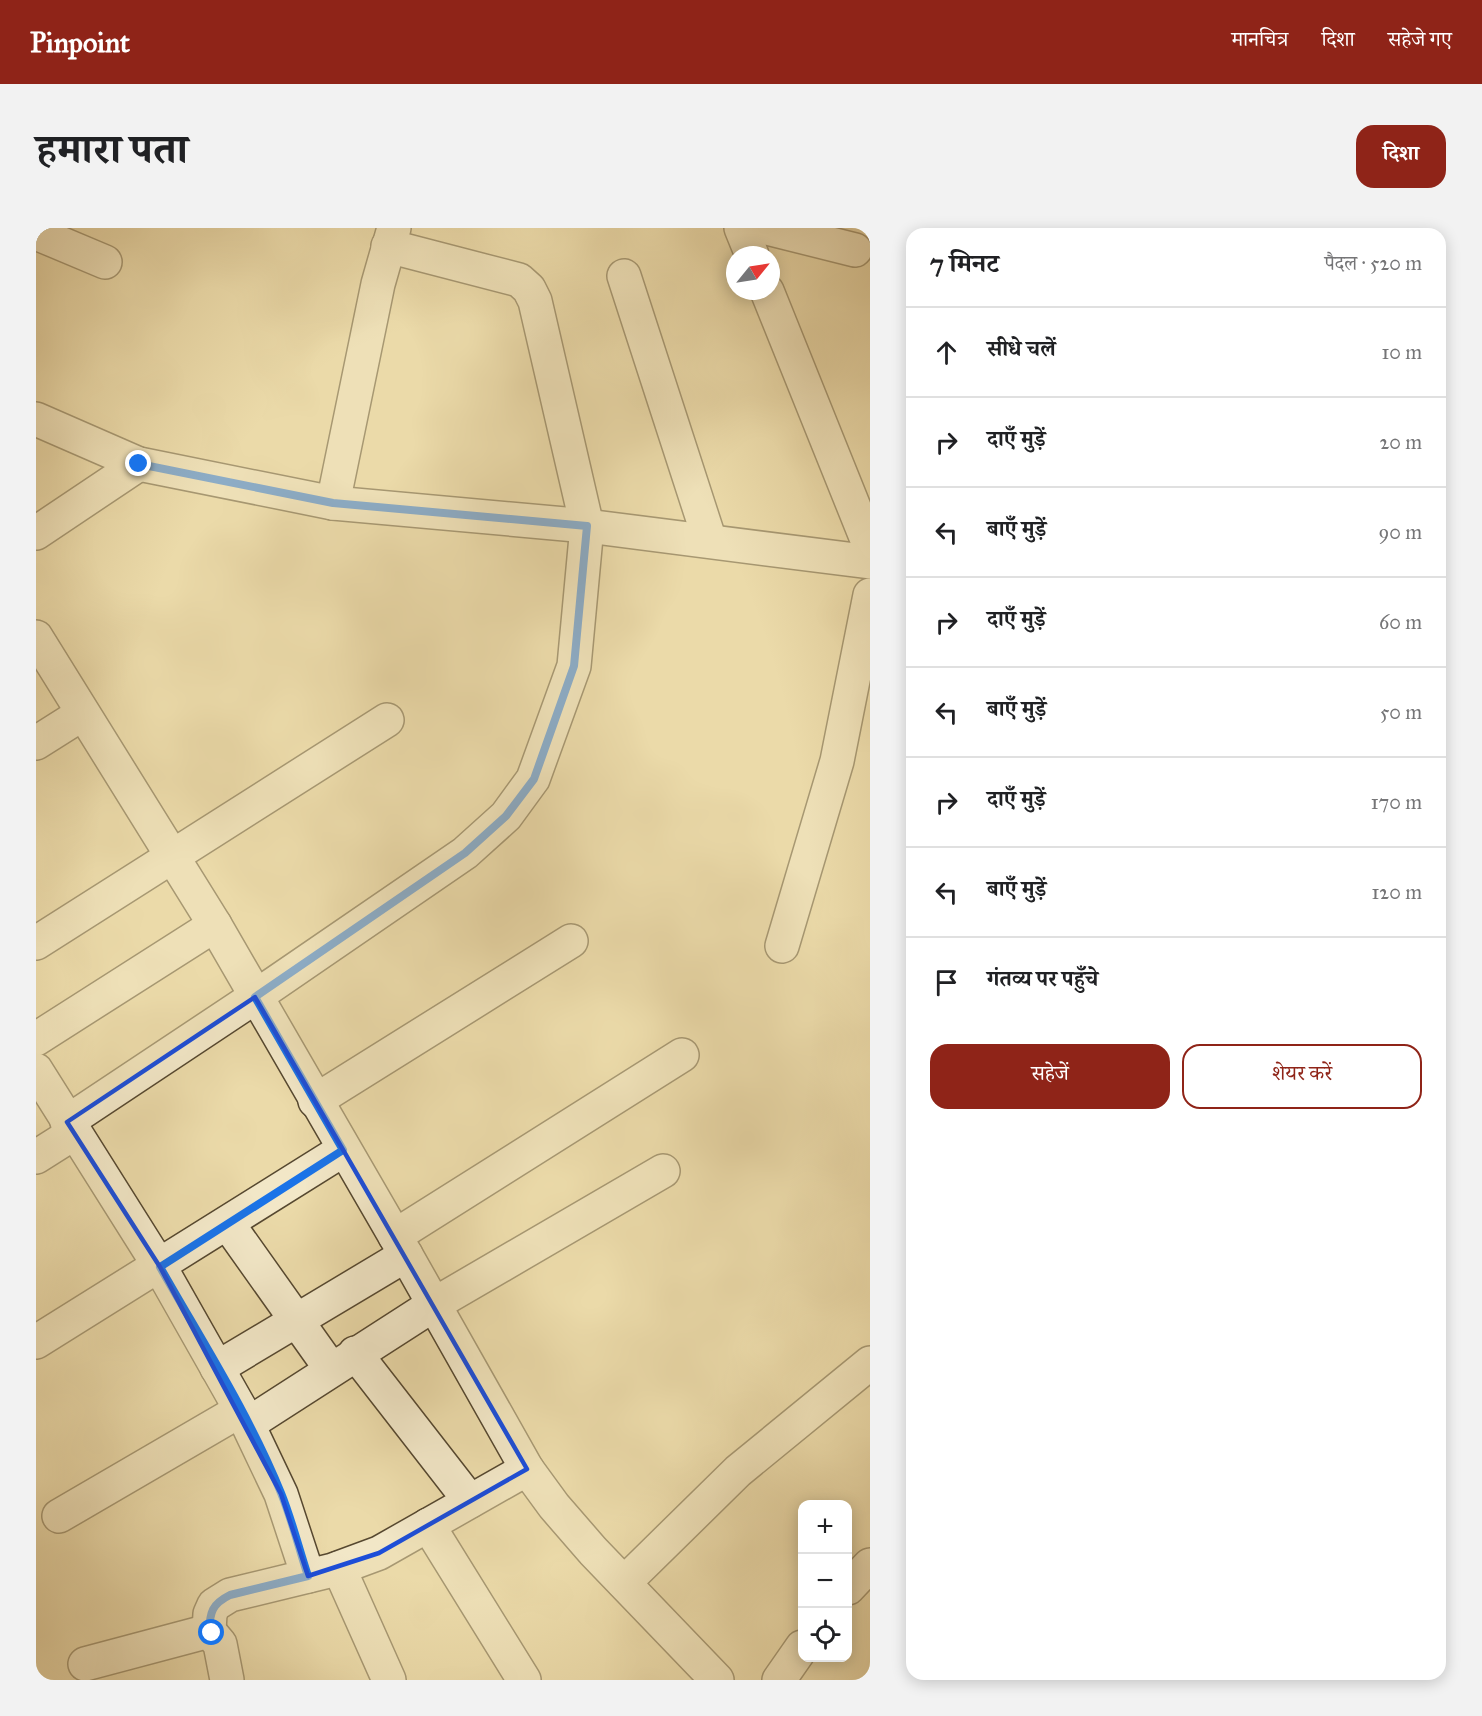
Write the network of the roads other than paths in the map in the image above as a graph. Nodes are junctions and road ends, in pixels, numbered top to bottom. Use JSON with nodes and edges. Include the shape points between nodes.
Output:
{"nodes":[{"id":1,"x":741,"y":228,"type":"edge"},
{"id":2,"x":767,"y":228,"type":"edge"},
{"id":3,"x":36,"y":233,"type":"edge"},
{"id":4,"x":391,"y":237,"type":"edge"},
{"id":5,"x":748,"y":246,"type":"edge"},
{"id":6,"x":855,"y":250,"type":"dead end"},
{"id":7,"x":105,"y":262,"type":"dead end"},
{"id":8,"x":624,"y":276,"type":"dead end"},
{"id":9,"x":771,"y":300,"type":"edge"},
{"id":10,"x":36,"y":419,"type":"edge"},
{"id":11,"x":139,"y":464,"type":"junction"},
{"id":12,"x":333,"y":503,"type":"junction"},
{"id":13,"x":587,"y":526,"type":"junction"},
{"id":14,"x":36,"y":533,"type":"edge"},
{"id":15,"x":710,"y":541,"type":"junction"},
{"id":16,"x":870,"y":547,"type":"edge"},
{"id":17,"x":870,"y":562,"type":"edge"},
{"id":18,"x":870,"y":595,"type":"edge"},
{"id":19,"x":36,"y":637,"type":"edge"},
{"id":20,"x":82,"y":714,"type":"junction"},
{"id":21,"x":387,"y":720,"type":"dead end"},
{"id":22,"x":36,"y":743,"type":"edge"},
{"id":23,"x":172,"y":857,"type":"junction"},
{"id":24,"x":214,"y":926,"type":"junction"},
{"id":25,"x":571,"y":941,"type":"dead end"},
{"id":26,"x":36,"y":943,"type":"edge"},
{"id":27,"x":782,"y":946,"type":"dead end"},
{"id":28,"x":255,"y":997,"type":"junction"},
{"id":29,"x":36,"y":1039,"type":"edge"},
{"id":30,"x":682,"y":1054,"type":"dead end"},
{"id":31,"x":36,"y":1070,"type":"edge"},
{"id":32,"x":315,"y":1101,"type":"junction"},
{"id":33,"x":70,"y":1127,"type":"junction"},
{"id":34,"x":343,"y":1150,"type":"junction"},
{"id":35,"x":36,"y":1157,"type":"edge"},
{"id":36,"x":663,"y":1171,"type":"dead end"},
{"id":37,"x":228,"y":1224,"type":"junction"},
{"id":38,"x":401,"y":1245,"type":"junction"},
{"id":39,"x":160,"y":1267,"type":"junction"},
{"id":40,"x":433,"y":1305,"type":"junction"},
{"id":41,"x":297,"y":1321,"type":"junction"},
{"id":42,"x":36,"y":1342,"type":"edge"},
{"id":43,"x":343,"y":1361,"type":"junction"},
{"id":44,"x":870,"y":1363,"type":"edge"},
{"id":45,"x":218,"y":1368,"type":"junction"},
{"id":46,"x":245,"y":1417,"type":"junction"},
{"id":47,"x":526,"y":1469,"type":"junction"},
{"id":48,"x":470,"y":1501,"type":"junction"},
{"id":49,"x":59,"y":1516,"type":"dead end"},
{"id":50,"x":428,"y":1525,"type":"junction"},
{"id":51,"x":870,"y":1565,"type":"edge"},
{"id":52,"x":339,"y":1568,"type":"junction"},
{"id":53,"x":308,"y":1576,"type":"junction"},
{"id":54,"x":624,"y":1583,"type":"junction"},
{"id":55,"x":852,"y":1584,"type":"edge"},
{"id":56,"x":209,"y":1631,"type":"junction"},
{"id":57,"x":798,"y":1653,"type":"edge"},
{"id":58,"x":104,"y":1667,"type":"edge"},
{"id":59,"x":227,"y":1680,"type":"edge"},
{"id":60,"x":389,"y":1680,"type":"edge"},
{"id":61,"x":524,"y":1680,"type":"edge"},
{"id":62,"x":717,"y":1680,"type":"edge"},
{"id":63,"x":779,"y":1680,"type":"edge"}],
"edges":[{"from":1,"to":5,"type":"street"},
{"from":2,"to":6,"type":"street"},
{"from":3,"to":7,"type":"street"},
{"from":4,"to":12,"type":"street"},
{"from":4,"to":13,"type":"street","via":[[519,280],[529,289]]},
{"from":8,"to":15,"type":"street"},
{"from":9,"to":16,"type":"street"},
{"from":10,"to":11,"type":"street"},
{"from":11,"to":12,"type":"street"},
{"from":11,"to":14,"type":"street"},
{"from":12,"to":13,"type":"street"},
{"from":13,"to":15,"type":"street"},
{"from":13,"to":28,"type":"street","via":[[574,666],[534,779],[506,816],[465,853]]},
{"from":15,"to":17,"type":"street"},
{"from":18,"to":27,"type":"street","via":[[837,761]]},
{"from":19,"to":20,"type":"street"},
{"from":20,"to":22,"type":"street"},
{"from":20,"to":23,"type":"street"},
{"from":21,"to":23,"type":"street"},
{"from":23,"to":24,"type":"street"},
{"from":23,"to":26,"type":"street"},
{"from":24,"to":28,"type":"street"},
{"from":24,"to":29,"type":"street"},
{"from":25,"to":32,"type":"street"},
{"from":28,"to":32,"type":"street"},
{"from":28,"to":33,"type":"street"},
{"from":30,"to":38,"type":"street"},
{"from":31,"to":33,"type":"street"},
{"from":32,"to":34,"type":"street"},
{"from":33,"to":35,"type":"street"},
{"from":33,"to":39,"type":"street"},
{"from":34,"to":37,"type":"street"},
{"from":34,"to":38,"type":"street"},
{"from":36,"to":40,"type":"street"},
{"from":37,"to":39,"type":"street"},
{"from":37,"to":41,"type":"street"},
{"from":38,"to":40,"type":"street"},
{"from":38,"to":41,"type":"street"},
{"from":39,"to":42,"type":"street"},
{"from":39,"to":45,"type":"street"},
{"from":40,"to":43,"type":"street"},
{"from":40,"to":47,"type":"street"},
{"from":41,"to":43,"type":"street"},
{"from":41,"to":45,"type":"street"},
{"from":43,"to":46,"type":"street"},
{"from":43,"to":48,"type":"street"},
{"from":44,"to":54,"type":"street","via":[[738,1470]]},
{"from":45,"to":46,"type":"street"},
{"from":46,"to":49,"type":"street"},
{"from":46,"to":53,"type":"street","via":[[281,1494]]},
{"from":47,"to":48,"type":"street"},
{"from":47,"to":54,"type":"street"},
{"from":48,"to":50,"type":"street"},
{"from":50,"to":52,"type":"street","via":[[379,1553]]},
{"from":50,"to":61,"type":"street"},
{"from":51,"to":55,"type":"street"},
{"from":52,"to":53,"type":"street"},
{"from":52,"to":60,"type":"street"},
{"from":53,"to":56,"type":"street","via":[[221,1599],[210,1614]]},
{"from":54,"to":62,"type":"street"},
{"from":56,"to":58,"type":"street"},
{"from":56,"to":59,"type":"street","via":[[220,1644]]},
{"from":57,"to":63,"type":"street"}]}
